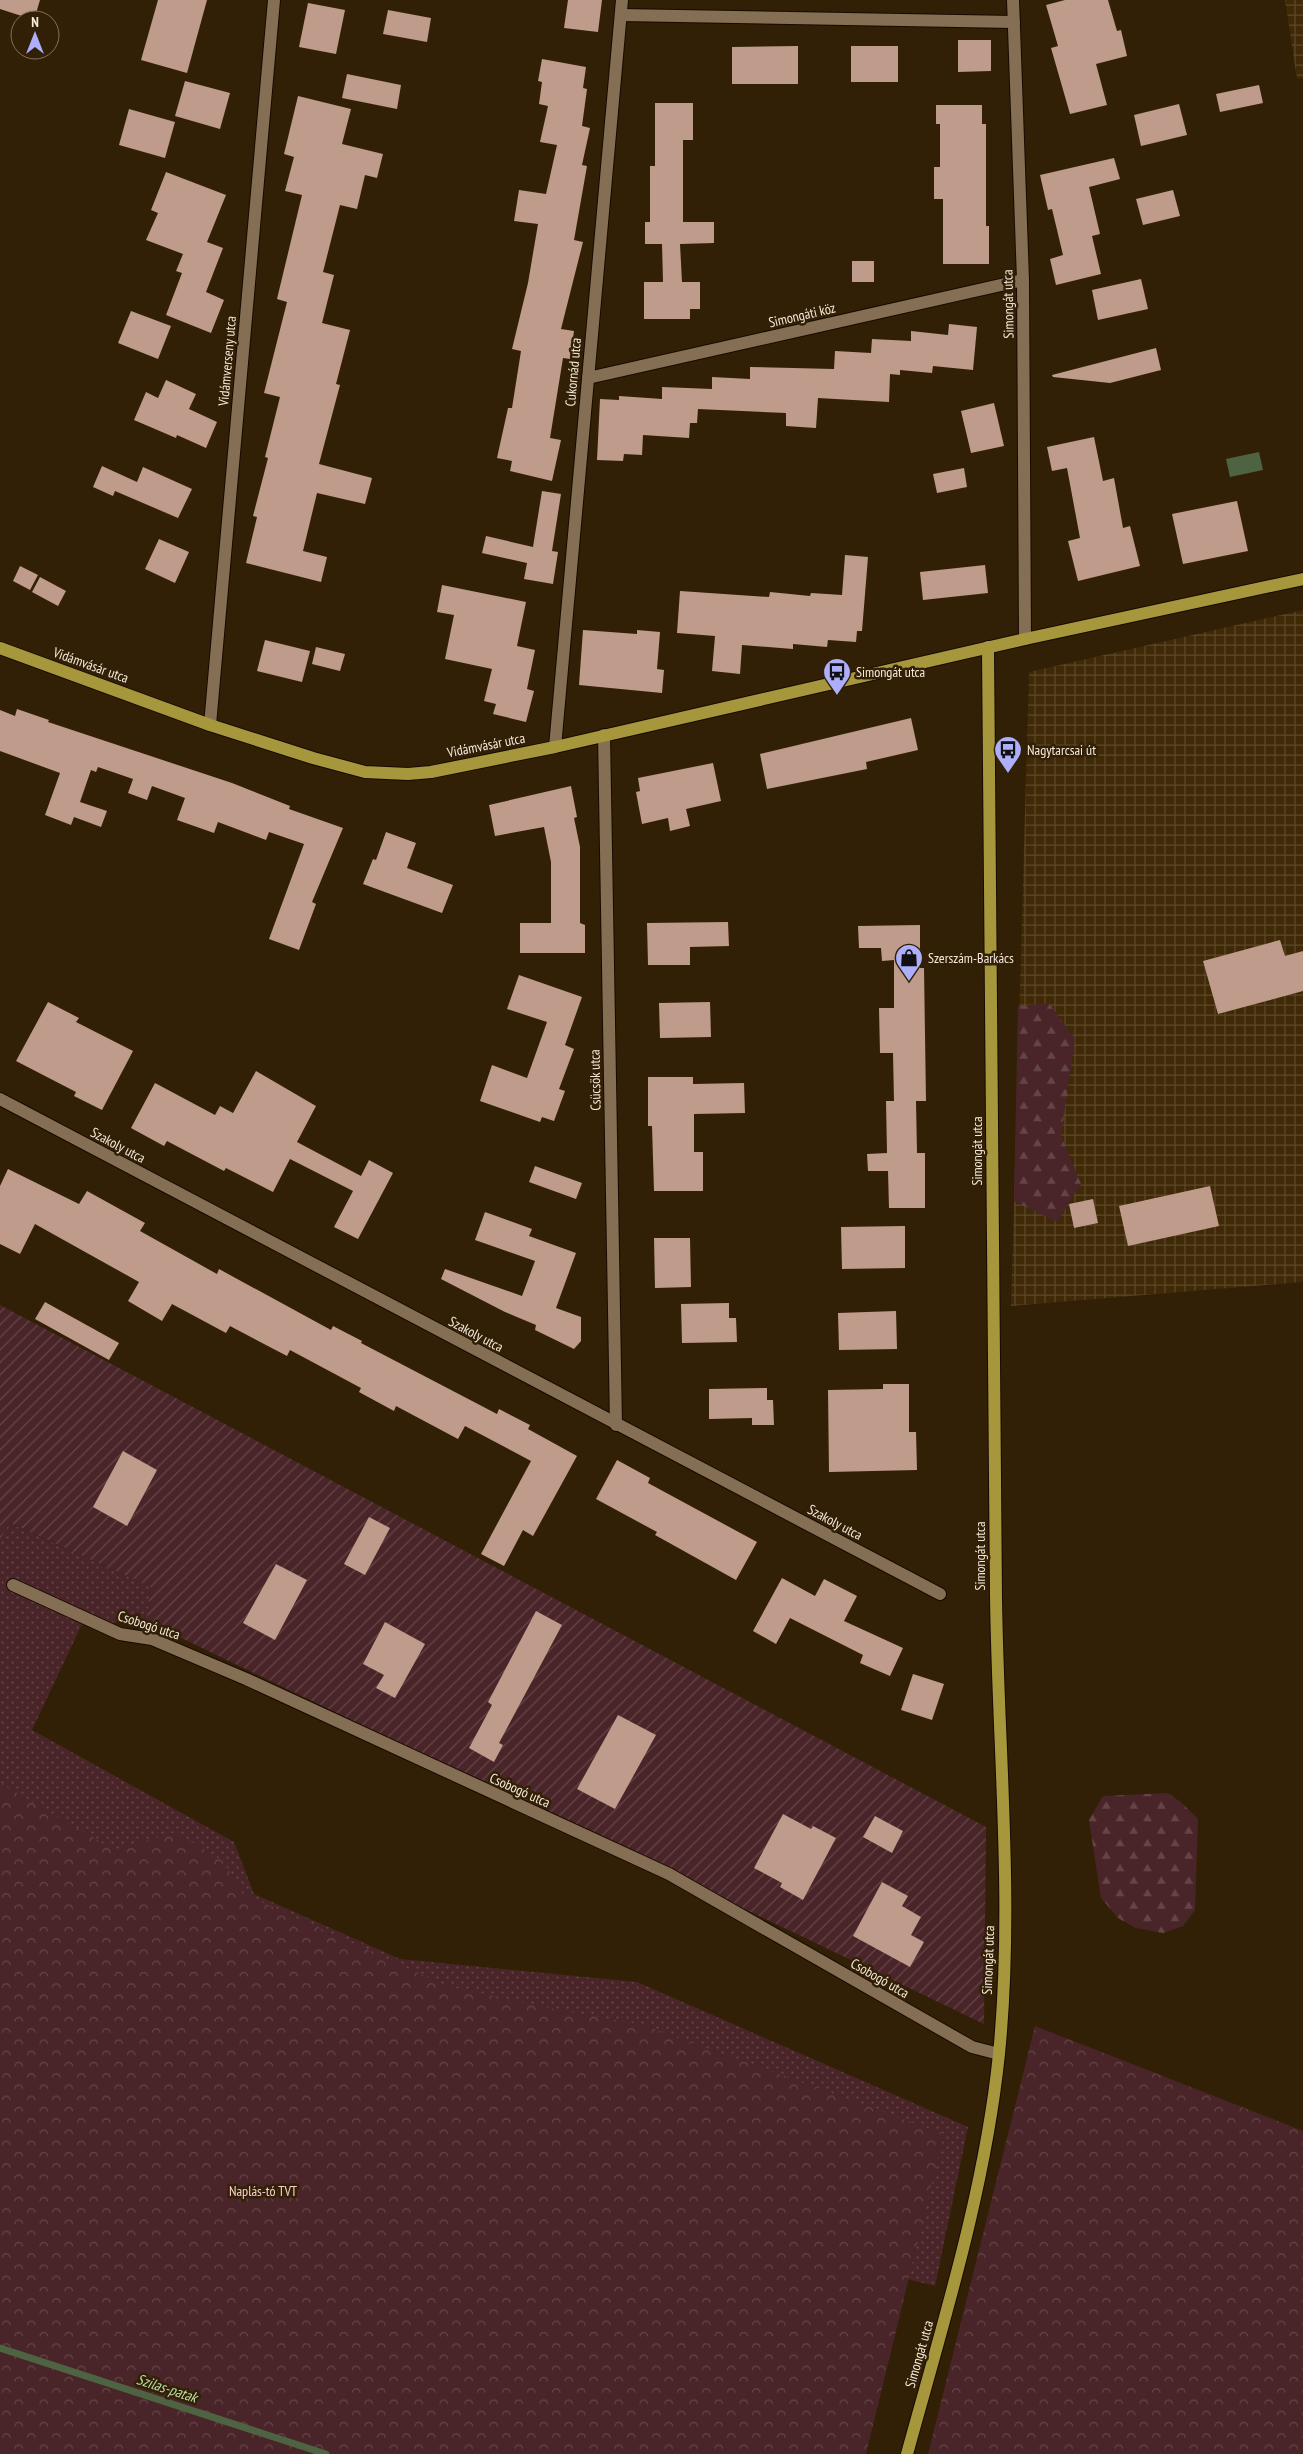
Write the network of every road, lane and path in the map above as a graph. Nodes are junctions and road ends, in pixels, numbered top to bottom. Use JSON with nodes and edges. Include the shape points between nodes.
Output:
{"nodes":[{"id":1,"x":274,"y":0,"type":"edge"},
{"id":2,"x":622,"y":0,"type":"edge"},
{"id":3,"x":1014,"y":0,"type":"edge"},
{"id":4,"x":621,"y":15,"type":"junction"},
{"id":5,"x":1014,"y":22,"type":"junction"},
{"id":6,"x":1023,"y":280,"type":"junction"},
{"id":7,"x":588,"y":378,"type":"junction"},
{"id":8,"x":1303,"y":579,"type":"edge"},
{"id":9,"x":1025,"y":639,"type":"junction"},
{"id":10,"x":988,"y":647,"type":"junction"},
{"id":11,"x":0,"y":648,"type":"edge"},
{"id":12,"x":210,"y":725,"type":"junction"},
{"id":13,"x":604,"y":736,"type":"junction"},
{"id":14,"x":555,"y":747,"type":"junction"},
{"id":15,"x":0,"y":1099,"type":"edge"},
{"id":16,"x":616,"y":1425,"type":"junction"},
{"id":17,"x":13,"y":1585,"type":"dead end"},
{"id":18,"x":940,"y":1594,"type":"dead end"},
{"id":19,"x":999,"y":2054,"type":"junction"},
{"id":20,"x":906,"y":2454,"type":"edge"}],
"edges":[{"from":1,"to":12,"type":"street","name":"Vidámverseny utca"},
{"from":2,"to":4,"type":"street","name":"Cukornád utca"},
{"from":3,"to":5,"type":"street","name":"Simongát utca"},
{"from":4,"to":5,"type":"street"},
{"from":4,"to":7,"type":"street","name":"Cukornád utca"},
{"from":5,"to":6,"type":"street","name":"Simongát utca"},
{"from":6,"to":7,"type":"street","name":"Simongáti köz"},
{"from":6,"to":9,"type":"street","name":"Simongát utca"},
{"from":7,"to":14,"type":"street","name":"Cukornád utca"},
{"from":8,"to":9,"type":"main road"},
{"from":9,"to":10,"type":"main road"},
{"from":10,"to":13,"type":"main road","name":"Vidámvásár utca"},
{"from":10,"to":19,"type":"main road","name":"Simongát utca","via":[[996,1602],[1005,1942]]},
{"from":11,"to":12,"type":"main road","name":"Vidámvásár utca"},
{"from":12,"to":14,"type":"main road","name":"Vidámvásár utca","via":[[337,765],[384,774],[431,772]]},
{"from":13,"to":14,"type":"main road","name":"Vidámvásár utca"},
{"from":13,"to":16,"type":"street","name":"Csücsök utca"},
{"from":15,"to":16,"type":"street","name":"Szakoly utca"},
{"from":16,"to":18,"type":"street","name":"Szakoly utca"},
{"from":17,"to":19,"type":"street","name":"Csobogó utca","via":[[120,1634],[152,1639],[246,1679],[669,1874],[972,2047]]},
{"from":19,"to":20,"type":"main road","name":"Simongát utca","via":[[985,2150],[953,2289]]}]}
